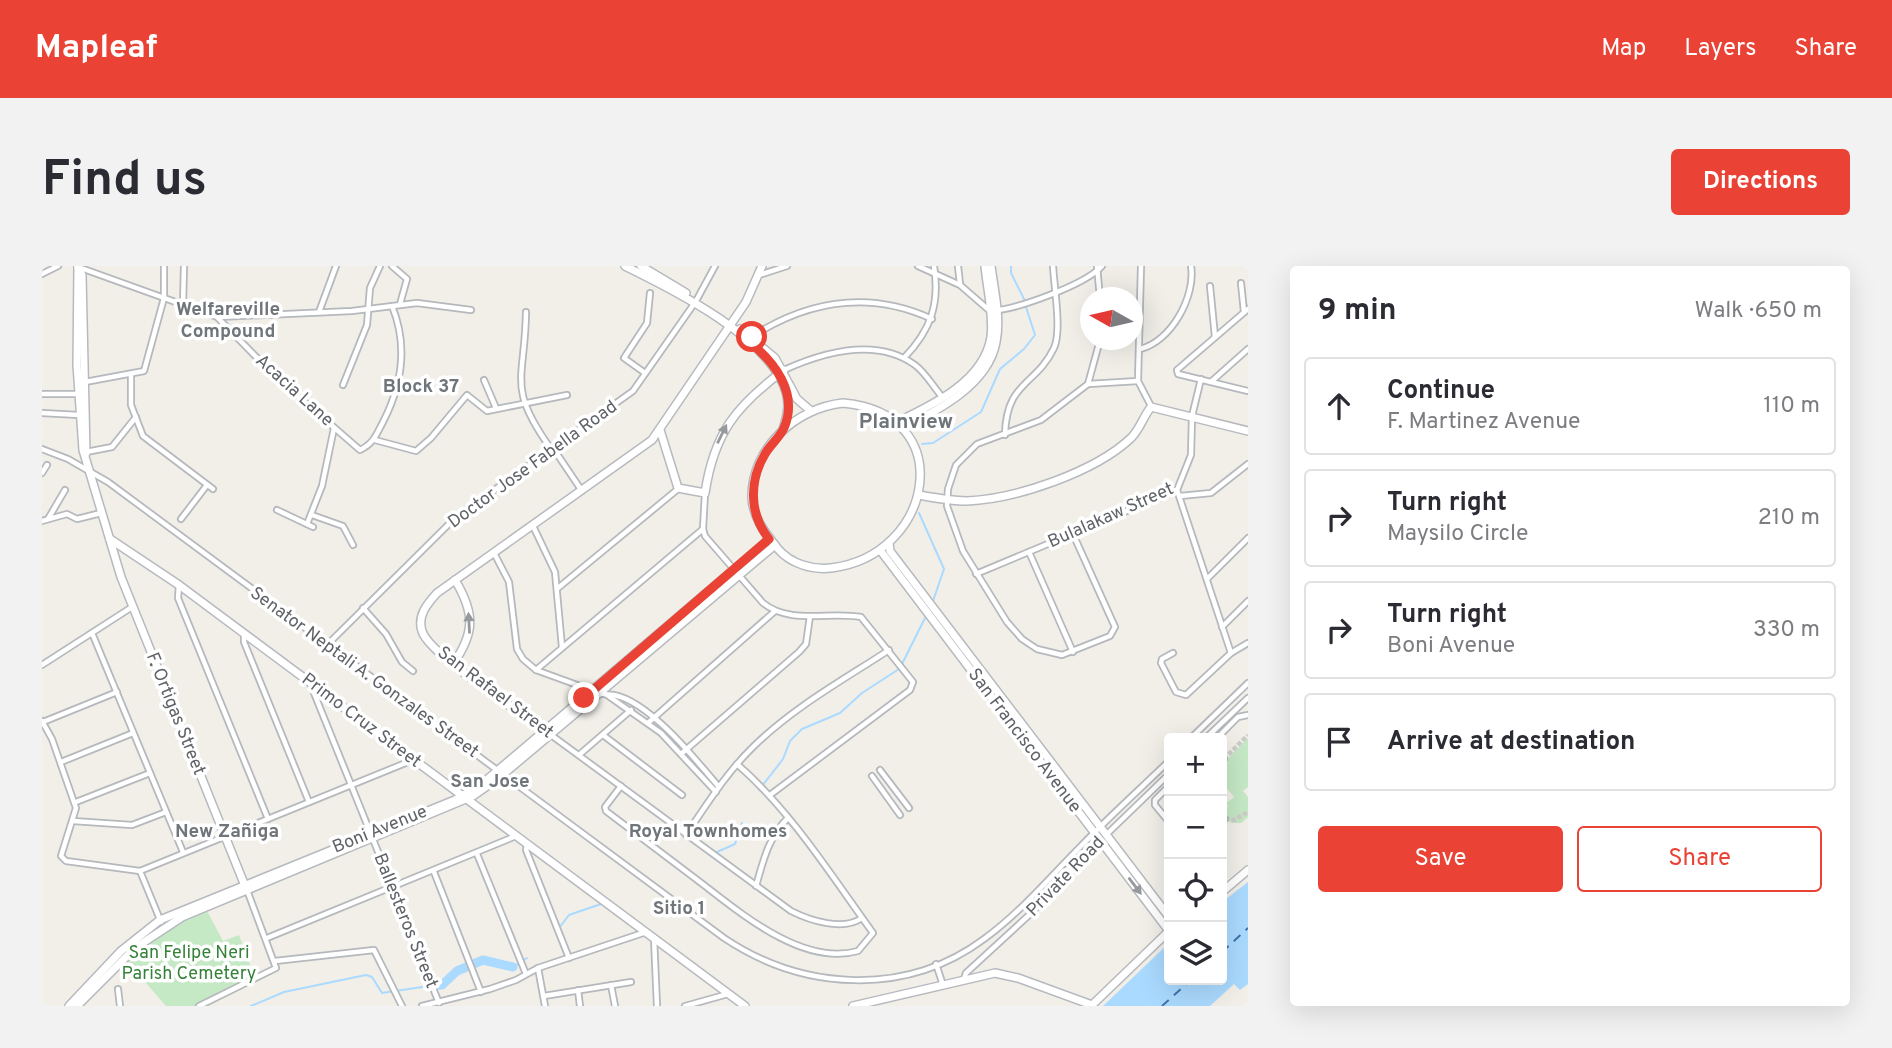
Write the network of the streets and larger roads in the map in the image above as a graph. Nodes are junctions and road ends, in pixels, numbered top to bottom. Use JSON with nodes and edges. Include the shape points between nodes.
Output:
{"nodes":[{"id":1,"x":58,"y":266,"type":"edge"},
{"id":2,"x":164,"y":266,"type":"edge"},
{"id":3,"x":184,"y":266,"type":"edge"},
{"id":4,"x":335,"y":266,"type":"edge"},
{"id":5,"x":380,"y":266,"type":"edge"},
{"id":6,"x":392,"y":266,"type":"edge"},
{"id":7,"x":625,"y":266,"type":"edge"},
{"id":8,"x":640,"y":266,"type":"edge"},
{"id":9,"x":715,"y":266,"type":"edge"},
{"id":10,"x":762,"y":266,"type":"edge"},
{"id":11,"x":787,"y":266,"type":"edge"},
{"id":12,"x":918,"y":266,"type":"edge"},
{"id":13,"x":958,"y":266,"type":"edge"},
{"id":14,"x":985,"y":266,"type":"edge"},
{"id":15,"x":991,"y":266,"type":"edge"},
{"id":16,"x":1053,"y":266,"type":"edge"},
{"id":17,"x":1141,"y":266,"type":"edge"},
{"id":18,"x":1191,"y":266,"type":"edge"},
{"id":19,"x":1099,"y":268,"type":"edge"},
{"id":20,"x":935,"y":269,"type":"edge"},
{"id":21,"x":78,"y":270,"type":"edge"},
{"id":22,"x":42,"y":274,"type":"edge"},
{"id":23,"x":759,"y":275,"type":"junction"},
{"id":24,"x":1241,"y":283,"type":"dead end"},
{"id":25,"x":960,"y":285,"type":"junction"},
{"id":26,"x":1210,"y":286,"type":"dead end"},
{"id":27,"x":1100,"y":287,"type":"edge"},
{"id":28,"x":1141,"y":287,"type":"edge"},
{"id":29,"x":1054,"y":292,"type":"junction"},
{"id":30,"x":650,"y":293,"type":"dead end"},
{"id":31,"x":164,"y":298,"type":"junction"},
{"id":32,"x":695,"y":302,"type":"junction"},
{"id":33,"x":183,"y":304,"type":"junction"},
{"id":34,"x":400,"y":304,"type":"junction"},
{"id":35,"x":392,"y":306,"type":"junction"},
{"id":36,"x":369,"y":309,"type":"junction"},
{"id":37,"x":471,"y":310,"type":"dead end"},
{"id":38,"x":993,"y":311,"type":"junction"},
{"id":39,"x":1246,"y":311,"type":"edge"},
{"id":40,"x":319,"y":312,"type":"junction"},
{"id":41,"x":526,"y":312,"type":"dead end"},
{"id":42,"x":217,"y":317,"type":"junction"},
{"id":43,"x":932,"y":319,"type":"junction"},
{"id":44,"x":730,"y":325,"type":"junction"},
{"id":45,"x":1215,"y":338,"type":"junction"},
{"id":46,"x":750,"y":339,"type":"junction"},
{"id":47,"x":1143,"y":347,"type":"edge"},
{"id":48,"x":1248,"y":349,"type":"edge"},
{"id":49,"x":1097,"y":350,"type":"edge"},
{"id":50,"x":1140,"y":350,"type":"edge"},
{"id":51,"x":904,"y":358,"type":"junction"},
{"id":52,"x":781,"y":372,"type":"junction"},
{"id":53,"x":645,"y":373,"type":"junction"},
{"id":54,"x":131,"y":375,"type":"junction"},
{"id":55,"x":1201,"y":379,"type":"junction"},
{"id":56,"x":484,"y":380,"type":"dead end"},
{"id":57,"x":1138,"y":381,"type":"junction"},
{"id":58,"x":1211,"y":381,"type":"junction"},
{"id":59,"x":85,"y":382,"type":"junction"},
{"id":60,"x":1088,"y":384,"type":"junction"},
{"id":61,"x":343,"y":385,"type":"dead end"},
{"id":62,"x":1247,"y":390,"type":"edge"},
{"id":63,"x":42,"y":394,"type":"edge"},
{"id":64,"x":79,"y":394,"type":"junction"},
{"id":65,"x":567,"y":395,"type":"dead end"},
{"id":66,"x":945,"y":401,"type":"junction"},
{"id":67,"x":523,"y":403,"type":"junction"},
{"id":68,"x":1151,"y":407,"type":"junction"},
{"id":69,"x":496,"y":408,"type":"junction"},
{"id":70,"x":811,"y":411,"type":"junction"},
{"id":71,"x":42,"y":413,"type":"edge"},
{"id":72,"x":79,"y":415,"type":"junction"},
{"id":73,"x":1192,"y":416,"type":"junction"},
{"id":74,"x":137,"y":417,"type":"junction"},
{"id":75,"x":900,"y":425,"type":"junction"},
{"id":76,"x":334,"y":428,"type":"junction"},
{"id":77,"x":660,"y":430,"type":"junction"},
{"id":78,"x":783,"y":430,"type":"junction"},
{"id":79,"x":1248,"y":431,"type":"edge"},
{"id":80,"x":1005,"y":435,"type":"junction"},
{"id":81,"x":375,"y":440,"type":"junction"},
{"id":82,"x":42,"y":449,"type":"edge"},
{"id":83,"x":552,"y":449,"type":"junction"},
{"id":84,"x":86,"y":453,"type":"junction"},
{"id":85,"x":1248,"y":464,"type":"edge"},
{"id":86,"x":47,"y":465,"type":"dead end"},
{"id":87,"x":90,"y":471,"type":"junction"},
{"id":88,"x":42,"y":473,"type":"edge"},
{"id":89,"x":207,"y":485,"type":"junction"},
{"id":90,"x":678,"y":488,"type":"junction"},
{"id":91,"x":212,"y":489,"type":"dead end"},
{"id":92,"x":65,"y":490,"type":"dead end"},
{"id":93,"x":1177,"y":490,"type":"junction"},
{"id":94,"x":582,"y":491,"type":"junction"},
{"id":95,"x":705,"y":494,"type":"junction"},
{"id":96,"x":919,"y":495,"type":"junction"},
{"id":97,"x":1180,"y":496,"type":"junction"},
{"id":98,"x":947,"y":500,"type":"junction"},
{"id":99,"x":55,"y":506,"type":"junction"},
{"id":100,"x":277,"y":510,"type":"dead end"},
{"id":101,"x":103,"y":513,"type":"junction"},
{"id":102,"x":67,"y":514,"type":"junction"},
{"id":103,"x":312,"y":516,"type":"junction"},
{"id":104,"x":181,"y":519,"type":"dead end"},
{"id":105,"x":45,"y":521,"type":"edge"},
{"id":106,"x":307,"y":524,"type":"junction"},
{"id":107,"x":533,"y":526,"type":"junction"},
{"id":108,"x":313,"y":527,"type":"dead end"},
{"id":109,"x":703,"y":529,"type":"junction"},
{"id":110,"x":1073,"y":534,"type":"junction"},
{"id":111,"x":1248,"y":538,"type":"edge"},
{"id":112,"x":110,"y":539,"type":"junction"},
{"id":113,"x":772,"y":542,"type":"junction"},
{"id":114,"x":889,"y":543,"type":"junction"},
{"id":115,"x":353,"y":545,"type":"dead end"},
{"id":116,"x":880,"y":550,"type":"junction"},
{"id":117,"x":1029,"y":552,"type":"junction"},
{"id":118,"x":494,"y":553,"type":"junction"},
{"id":119,"x":735,"y":572,"type":"junction"},
{"id":120,"x":976,"y":574,"type":"junction"},
{"id":121,"x":1207,"y":579,"type":"junction"},
{"id":122,"x":455,"y":580,"type":"junction"},
{"id":123,"x":179,"y":585,"type":"junction"},
{"id":124,"x":558,"y":588,"type":"junction"},
{"id":125,"x":1248,"y":601,"type":"edge"},
{"id":126,"x":132,"y":607,"type":"junction"},
{"id":127,"x":363,"y":608,"type":"junction"},
{"id":128,"x":775,"y":611,"type":"junction"},
{"id":129,"x":810,"y":616,"type":"junction"},
{"id":130,"x":1222,"y":626,"type":"junction"},
{"id":131,"x":92,"y":633,"type":"junction"},
{"id":132,"x":244,"y":634,"type":"junction"},
{"id":133,"x":1248,"y":643,"type":"edge"},
{"id":134,"x":327,"y":645,"type":"junction"},
{"id":135,"x":562,"y":647,"type":"junction"},
{"id":136,"x":889,"y":650,"type":"junction"},
{"id":137,"x":1073,"y":652,"type":"junction"},
{"id":138,"x":1173,"y":653,"type":"dead end"},
{"id":139,"x":1231,"y":653,"type":"junction"},
{"id":140,"x":453,"y":664,"type":"junction"},
{"id":141,"x":42,"y":665,"type":"edge"},
{"id":142,"x":537,"y":670,"type":"junction"},
{"id":143,"x":413,"y":671,"type":"dead end"},
{"id":144,"x":309,"y":682,"type":"junction"},
{"id":145,"x":1248,"y":682,"type":"edge"},
{"id":146,"x":117,"y":692,"type":"junction"},
{"id":147,"x":595,"y":692,"type":"junction"},
{"id":148,"x":607,"y":695,"type":"junction"},
{"id":149,"x":1248,"y":698,"type":"edge"},
{"id":150,"x":1240,"y":706,"type":"junction"},
{"id":151,"x":631,"y":710,"type":"junction"},
{"id":152,"x":1248,"y":715,"type":"edge"},
{"id":153,"x":654,"y":718,"type":"junction"},
{"id":154,"x":42,"y":722,"type":"edge"},
{"id":155,"x":648,"y":723,"type":"junction"},
{"id":156,"x":133,"y":733,"type":"junction"},
{"id":157,"x":548,"y":733,"type":"junction"},
{"id":158,"x":1196,"y":733,"type":"edge"},
{"id":159,"x":1211,"y":733,"type":"edge"},
{"id":160,"x":1222,"y":733,"type":"edge"},
{"id":161,"x":603,"y":735,"type":"junction"},
{"id":162,"x":687,"y":749,"type":"junction"},
{"id":163,"x":681,"y":754,"type":"junction"},
{"id":164,"x":579,"y":755,"type":"junction"},
{"id":165,"x":413,"y":760,"type":"junction"},
{"id":166,"x":61,"y":762,"type":"junction"},
{"id":167,"x":737,"y":764,"type":"junction"},
{"id":168,"x":1164,"y":766,"type":"edge"},
{"id":169,"x":880,"y":770,"type":"dead end"},
{"id":170,"x":150,"y":773,"type":"junction"},
{"id":171,"x":501,"y":773,"type":"junction"},
{"id":172,"x":872,"y":776,"type":"dead end"},
{"id":173,"x":1164,"y":779,"type":"edge"},
{"id":174,"x":351,"y":784,"type":"junction"},
{"id":175,"x":621,"y":786,"type":"junction"},
{"id":176,"x":717,"y":789,"type":"junction"},
{"id":177,"x":1164,"y":793,"type":"edge"},
{"id":178,"x":682,"y":795,"type":"dead end"},
{"id":179,"x":770,"y":795,"type":"junction"},
{"id":180,"x":465,"y":798,"type":"junction"},
{"id":181,"x":309,"y":802,"type":"junction"},
{"id":182,"x":75,"y":803,"type":"junction"},
{"id":183,"x":909,"y":808,"type":"dead end"},
{"id":184,"x":166,"y":812,"type":"junction"},
{"id":185,"x":900,"y":815,"type":"dead end"},
{"id":186,"x":1164,"y":816,"type":"edge"},
{"id":187,"x":788,"y":818,"type":"junction"},
{"id":188,"x":268,"y":819,"type":"junction"},
{"id":189,"x":73,"y":821,"type":"junction"},
{"id":190,"x":1101,"y":826,"type":"junction"},
{"id":191,"x":1094,"y":833,"type":"junction"},
{"id":192,"x":1107,"y":834,"type":"junction"},
{"id":193,"x":686,"y":835,"type":"junction"},
{"id":194,"x":225,"y":836,"type":"junction"},
{"id":195,"x":371,"y":836,"type":"junction"},
{"id":196,"x":516,"y":836,"type":"junction"},
{"id":197,"x":1101,"y":841,"type":"junction"},
{"id":198,"x":527,"y":844,"type":"junction"},
{"id":199,"x":183,"y":852,"type":"junction"},
{"id":200,"x":477,"y":854,"type":"junction"},
{"id":201,"x":1248,"y":870,"type":"edge"},
{"id":202,"x":140,"y":871,"type":"junction"},
{"id":203,"x":434,"y":872,"type":"junction"},
{"id":204,"x":756,"y":886,"type":"junction"},
{"id":205,"x":1227,"y":886,"type":"edge"},
{"id":206,"x":246,"y":887,"type":"junction"},
{"id":207,"x":392,"y":889,"type":"junction"},
{"id":208,"x":1164,"y":910,"type":"edge"},
{"id":209,"x":862,"y":918,"type":"junction"},
{"id":210,"x":162,"y":924,"type":"junction"},
{"id":211,"x":1164,"y":925,"type":"edge"},
{"id":212,"x":650,"y":935,"type":"junction"},
{"id":213,"x":1164,"y":937,"type":"edge"},
{"id":214,"x":267,"y":938,"type":"junction"},
{"id":215,"x":569,"y":958,"type":"junction"},
{"id":216,"x":275,"y":961,"type":"junction"},
{"id":217,"x":936,"y":964,"type":"junction"},
{"id":218,"x":538,"y":968,"type":"junction"},
{"id":219,"x":526,"y":974,"type":"junction"},
{"id":220,"x":964,"y":979,"type":"junction"},
{"id":221,"x":631,"y":982,"type":"dead end"},
{"id":222,"x":611,"y":985,"type":"junction"},
{"id":223,"x":943,"y":985,"type":"junction"},
{"id":224,"x":118,"y":989,"type":"dead end"},
{"id":225,"x":578,"y":990,"type":"junction"},
{"id":226,"x":481,"y":992,"type":"junction"},
{"id":227,"x":729,"y":994,"type":"junction"},
{"id":228,"x":544,"y":996,"type":"junction"},
{"id":229,"x":439,"y":1003,"type":"junction"},
{"id":230,"x":1092,"y":1005,"type":"edge"},
{"id":231,"x":69,"y":1006,"type":"edge"},
{"id":232,"x":77,"y":1006,"type":"edge"},
{"id":233,"x":120,"y":1006,"type":"edge"},
{"id":234,"x":199,"y":1006,"type":"edge"},
{"id":235,"x":402,"y":1006,"type":"edge"},
{"id":236,"x":422,"y":1006,"type":"edge"},
{"id":237,"x":545,"y":1006,"type":"edge"},
{"id":238,"x":580,"y":1006,"type":"edge"},
{"id":239,"x":615,"y":1006,"type":"edge"},
{"id":240,"x":657,"y":1006,"type":"edge"},
{"id":241,"x":685,"y":1006,"type":"edge"},
{"id":242,"x":745,"y":1006,"type":"edge"},
{"id":243,"x":853,"y":1006,"type":"edge"}],
"edges":[{"from":1,"to":22,"type":"street"},
{"from":2,"to":31,"type":"street"},
{"from":3,"to":33,"type":"street"},
{"from":4,"to":40,"type":"street"},
{"from":5,"to":36,"type":"street","via":[[370,288]]},
{"from":6,"to":34,"type":"street","via":[[407,279]]},
{"from":7,"to":32,"type":"street"},
{"from":8,"to":32,"type":"street"},
{"from":9,"to":32,"type":"street","name":"Doctor Jose Fabella Road"},
{"from":10,"to":23,"type":"street","name":"San Rafael Street"},
{"from":11,"to":23,"type":"street"},
{"from":12,"to":20,"type":"street"},
{"from":13,"to":25,"type":"street"},
{"from":14,"to":38,"type":"street"},
{"from":15,"to":38,"type":"street"},
{"from":16,"to":29,"type":"street"},
{"from":17,"to":28,"type":"street"},
{"from":18,"to":47,"type":"street","via":[[1191,285],[1177,318]]},
{"from":19,"to":27,"type":"street"},
{"from":19,"to":29,"type":"street"},
{"from":20,"to":25,"type":"street"},
{"from":20,"to":43,"type":"street","via":[[937,295]]},
{"from":21,"to":31,"type":"street","name":"Acacia Lane"},
{"from":21,"to":59,"type":"street","name":"F. Ortigas Street"},
{"from":21,"to":64,"type":"street","name":"F. Ortigas Street"},
{"from":23,"to":44,"type":"street","name":"San Rafael Street"},
{"from":24,"to":39,"type":"street"},
{"from":25,"to":38,"type":"street"},
{"from":26,"to":45,"type":"street"},
{"from":29,"to":38,"type":"street","via":[[1023,306]]},
{"from":29,"to":80,"type":"street","via":[[1054,348],[1009,403]]},
{"from":30,"to":53,"type":"street","via":[[647,323],[624,358]]},
{"from":31,"to":33,"type":"street","name":"Acacia Lane"},
{"from":31,"to":54,"type":"street","via":[[144,371]]},
{"from":32,"to":44,"type":"street"},
{"from":32,"to":53,"type":"street","name":"Doctor Jose Fabella Road"},
{"from":33,"to":42,"type":"street","name":"Acacia Lane"},
{"from":34,"to":35,"type":"street"},
{"from":34,"to":37,"type":"street"},
{"from":35,"to":36,"type":"street"},
{"from":35,"to":81,"type":"street","via":[[401,333],[400,369],[393,400]]},
{"from":36,"to":40,"type":"street"},
{"from":36,"to":61,"type":"street","via":[[362,341]]},
{"from":38,"to":66,"type":"street","via":[[997,341],[989,363]]},
{"from":39,"to":45,"type":"street"},
{"from":40,"to":42,"type":"street"},
{"from":41,"to":67,"type":"street","via":[[519,381]]},
{"from":42,"to":76,"type":"street","name":"Acacia Lane"},
{"from":43,"to":46,"type":"street","via":[[884,303],[850,300],[804,311]]},
{"from":43,"to":51,"type":"street"},
{"from":44,"to":46,"type":"street"},
{"from":44,"to":77,"type":"street","name":"San Rafael Street"},
{"from":45,"to":55,"type":"street","via":[[1177,372]]},
{"from":46,"to":52,"type":"street"},
{"from":48,"to":58,"type":"street"},
{"from":49,"to":60,"type":"street"},
{"from":50,"to":57,"type":"street"},
{"from":51,"to":52,"type":"street","via":[[849,350]]},
{"from":51,"to":66,"type":"street","via":[[919,368]]},
{"from":52,"to":70,"type":"street","via":[[797,399]]},
{"from":52,"to":78,"type":"street","via":[[788,400]]},
{"from":95,"to":52,"type":"street","one_way":true,"via":[[713,454],[726,425],[752,395]]},
{"from":53,"to":83,"type":"street","name":"Doctor Jose Fabella Road","via":[[633,391]]},
{"from":54,"to":59,"type":"street"},
{"from":54,"to":74,"type":"street","via":[[130,402]]},
{"from":55,"to":58,"type":"street"},
{"from":55,"to":73,"type":"street","name":"Bulalakaw Street"},
{"from":56,"to":69,"type":"street"},
{"from":57,"to":60,"type":"street"},
{"from":57,"to":68,"type":"street"},
{"from":58,"to":62,"type":"street"},
{"from":59,"to":84,"type":"street","name":"F. Ortigas Street"},
{"from":60,"to":80,"type":"street","via":[[1041,420]]},
{"from":63,"to":64,"type":"street"},
{"from":64,"to":72,"type":"street","name":"F. Ortigas Street"},
{"from":65,"to":67,"type":"street"},
{"from":66,"to":75,"type":"street"},
{"from":67,"to":69,"type":"street"},
{"from":67,"to":83,"type":"street"},
{"from":68,"to":73,"type":"street"},
{"from":68,"to":98,"type":"street","via":[[1134,435],[1088,465],[1003,495]]},
{"from":69,"to":81,"type":"street","via":[[485,411],[465,396],[416,451]]},
{"from":70,"to":75,"type":"street","via":[[854,404],[879,410]]},
{"from":70,"to":78,"type":"street"},
{"from":71,"to":72,"type":"street"},
{"from":72,"to":84,"type":"street","name":"F. Ortigas Street"},
{"from":73,"to":79,"type":"street"},
{"from":73,"to":93,"type":"street","name":"Bulalakaw Street","via":[[1191,455]]},
{"from":74,"to":84,"type":"street","via":[[112,447]]},
{"from":74,"to":89,"type":"street","via":[[145,438]]},
{"from":75,"to":96,"type":"street","via":[[919,461]]},
{"from":76,"to":81,"type":"street","name":"Acacia Lane","via":[[360,450]]},
{"from":76,"to":103,"type":"street"},
{"from":77,"to":90,"type":"street"},
{"from":77,"to":94,"type":"street","name":"San Rafael Street"},
{"from":78,"to":113,"type":"street","via":[[765,453],[754,480],[754,506]]},
{"from":80,"to":98,"type":"street","via":[[977,444],[963,455],[951,477]]},
{"from":82,"to":87,"type":"street","name":"Senator Neptali A. Gonzales Street"},
{"from":83,"to":94,"type":"street"},
{"from":83,"to":127,"type":"street","name":"Doctor Jose Fabella Road","via":[[455,518]]},
{"from":84,"to":87,"type":"street","name":"F. Ortigas Street"},
{"from":85,"to":97,"type":"street","via":[[1211,493]]},
{"from":86,"to":88,"type":"street"},
{"from":87,"to":101,"type":"street","name":"F. Ortigas Street"},
{"from":87,"to":134,"type":"street","name":"Senator Neptali A. Gonzales Street"},
{"from":89,"to":91,"type":"street"},
{"from":89,"to":104,"type":"street"},
{"from":90,"to":95,"type":"street"},
{"from":90,"to":124,"type":"street"},
{"from":92,"to":99,"type":"street"},
{"from":93,"to":97,"type":"street"},
{"from":93,"to":110,"type":"street","name":"Bulalakaw Street"},
{"from":94,"to":107,"type":"street","name":"San Rafael Street"},
{"from":95,"to":109,"type":"street"},
{"from":96,"to":98,"type":"street"},
{"from":96,"to":114,"type":"street","via":[[905,525]]},
{"from":97,"to":121,"type":"street"},
{"from":98,"to":120,"type":"street","via":[[957,538]]},
{"from":99,"to":102,"type":"street"},
{"from":99,"to":105,"type":"street"},
{"from":100,"to":106,"type":"street"},
{"from":101,"to":102,"type":"street","via":[[77,519]]},
{"from":101,"to":112,"type":"street","name":"F. Ortigas Street"},
{"from":102,"to":105,"type":"street"},
{"from":103,"to":106,"type":"street"},
{"from":103,"to":115,"type":"street","via":[[344,526]]},
{"from":106,"to":108,"type":"street"},
{"from":107,"to":118,"type":"street","name":"San Rafael Street"},
{"from":107,"to":124,"type":"street","via":[[549,554]]},
{"from":109,"to":119,"type":"street"},
{"from":109,"to":135,"type":"street"},
{"from":110,"to":117,"type":"street","name":"Bulalakaw Street"},
{"from":110,"to":137,"type":"street","via":[[1115,626],[1110,636]]},
{"from":111,"to":121,"type":"street"},
{"from":112,"to":123,"type":"street","name":"Primo Cruz Street"},
{"from":112,"to":126,"type":"street","name":"F. Ortigas Street"},
{"from":113,"to":116,"type":"street","via":[[788,558],[816,568],[853,563]]},
{"from":113,"to":119,"type":"street","name":"Boni Avenue"},
{"from":114,"to":116,"type":"street"},
{"from":114,"to":190,"type":"street","name":"San Francisco Avenue","via":[[890,551]]},
{"from":116,"to":191,"type":"street","name":"San Francisco Avenue"},
{"from":117,"to":120,"type":"street","name":"Bulalakaw Street"},
{"from":117,"to":137,"type":"street"},
{"from":118,"to":122,"type":"street","name":"San Rafael Street"},
{"from":118,"to":142,"type":"street","via":[[509,582],[517,649]]},
{"from":119,"to":128,"type":"street"},
{"from":119,"to":147,"type":"street","name":"Boni Avenue"},
{"from":120,"to":137,"type":"street","via":[[1022,639],[1048,653]]},
{"from":121,"to":130,"type":"street"},
{"from":140,"to":122,"type":"street","one_way":true,"via":[[468,642],[470,626]]},
{"from":122,"to":140,"type":"street","name":"San Rafael Street","via":[[431,600],[421,623],[424,638]]},
{"from":123,"to":132,"type":"street","name":"Primo Cruz Street"},
{"from":123,"to":188,"type":"street","via":[[178,597]]},
{"from":124,"to":135,"type":"street"},
{"from":125,"to":130,"type":"street"},
{"from":126,"to":131,"type":"street"},
{"from":126,"to":194,"type":"street","name":"F. Ortigas Street"},
{"from":127,"to":134,"type":"street","name":"Doctor Jose Fabella Road"},
{"from":127,"to":143,"type":"street"},
{"from":128,"to":129,"type":"street"},
{"from":128,"to":153,"type":"street"},
{"from":129,"to":136,"type":"street","via":[[861,617]]},
{"from":129,"to":162,"type":"street","via":[[810,633],[799,652]]},
{"from":130,"to":139,"type":"street"},
{"from":131,"to":141,"type":"street"},
{"from":131,"to":146,"type":"street"},
{"from":132,"to":144,"type":"street","name":"Primo Cruz Street"},
{"from":132,"to":181,"type":"street"},
{"from":133,"to":139,"type":"street"},
{"from":134,"to":171,"type":"street","name":"Senator Neptali A. Gonzales Street"},
{"from":135,"to":142,"type":"street"},
{"from":136,"to":167,"type":"street","via":[[817,694]]},
{"from":136,"to":179,"type":"street","via":[[912,682],[911,690]]},
{"from":138,"to":139,"type":"street","via":[[1160,661],[1180,695],[1194,689]]},
{"from":140,"to":157,"type":"street","name":"San Rafael Street"},
{"from":142,"to":147,"type":"street"},
{"from":144,"to":165,"type":"street","name":"Primo Cruz Street"},
{"from":144,"to":174,"type":"street","name":"Ballesteros Street"},
{"from":145,"to":158,"type":"street"},
{"from":146,"to":154,"type":"street"},
{"from":146,"to":156,"type":"street"},
{"from":147,"to":148,"type":"street"},
{"from":147,"to":157,"type":"street","name":"Boni Avenue"},
{"from":148,"to":151,"type":"street"},
{"from":148,"to":153,"type":"street","via":[[626,700]]},
{"from":149,"to":150,"type":"street"},
{"from":150,"to":152,"type":"street"},
{"from":150,"to":159,"type":"street"},
{"from":151,"to":155,"type":"street"},
{"from":151,"to":161,"type":"street"},
{"from":152,"to":160,"type":"street","via":[[1238,717]]},
{"from":153,"to":155,"type":"street"},
{"from":153,"to":162,"type":"street"},
{"from":154,"to":166,"type":"street"},
{"from":155,"to":163,"type":"street"},
{"from":156,"to":166,"type":"street"},
{"from":156,"to":170,"type":"street"},
{"from":157,"to":164,"type":"street","name":"San Rafael Street"},
{"from":157,"to":171,"type":"street","name":"Boni Avenue"},
{"from":161,"to":164,"type":"street"},
{"from":161,"to":178,"type":"street"},
{"from":162,"to":163,"type":"street"},
{"from":162,"to":176,"type":"street"},
{"from":163,"to":176,"type":"street"},
{"from":164,"to":175,"type":"street","name":"San Rafael Street"},
{"from":165,"to":174,"type":"street"},
{"from":165,"to":180,"type":"street","name":"Primo Cruz Street"},
{"from":166,"to":182,"type":"street"},
{"from":167,"to":176,"type":"street"},
{"from":167,"to":179,"type":"street"},
{"from":168,"to":190,"type":"street","name":"Senator Neptali A. Gonzales Street"},
{"from":169,"to":183,"type":"street"},
{"from":170,"to":182,"type":"street"},
{"from":170,"to":184,"type":"street"},
{"from":171,"to":180,"type":"street","name":"Boni Avenue"},
{"from":171,"to":217,"type":"street","name":"Senator Neptali A. Gonzales Street","via":[[724,939],[767,962],[810,976],[857,982],[902,976]]},
{"from":172,"to":185,"type":"street"},
{"from":173,"to":192,"type":"street","name":"Private Road"},
{"from":174,"to":181,"type":"street"},
{"from":174,"to":195,"type":"street","name":"Ballesteros Street"},
{"from":175,"to":193,"type":"street","name":"San Rafael Street"},
{"from":175,"to":209,"type":"street","via":[[606,811],[751,923],[794,943],[844,953],[858,951],[873,933]]},
{"from":176,"to":193,"type":"street"},
{"from":177,"to":186,"type":"street","via":[[1155,805]]},
{"from":179,"to":187,"type":"street"},
{"from":180,"to":195,"type":"street","name":"Boni Avenue"},
{"from":180,"to":196,"type":"street","name":"Primo Cruz Street"},
{"from":181,"to":188,"type":"street"},
{"from":182,"to":189,"type":"street"},
{"from":184,"to":189,"type":"street","via":[[132,825]]},
{"from":184,"to":199,"type":"street"},
{"from":187,"to":204,"type":"street","via":[[768,848]]},
{"from":187,"to":209,"type":"street"},
{"from":188,"to":194,"type":"street"},
{"from":189,"to":202,"type":"street","via":[[61,850],[66,861]]},
{"from":190,"to":191,"type":"street","name":"Senator Neptali A. Gonzales Street"},
{"from":190,"to":192,"type":"street","name":"San Francisco Avenue"},
{"from":191,"to":197,"type":"street","name":"San Francisco Avenue"},
{"from":191,"to":217,"type":"street","name":"Senator Neptali A. Gonzales Street","via":[[985,938]]},
{"from":192,"to":197,"type":"street","name":"Private Road"},
{"from":192,"to":208,"type":"street","name":"San Francisco Avenue"},
{"from":193,"to":204,"type":"street","name":"San Rafael Street"},
{"from":194,"to":199,"type":"street"},
{"from":194,"to":206,"type":"street","name":"F. Ortigas Street"},
{"from":195,"to":206,"type":"street","name":"Boni Avenue"},
{"from":195,"to":207,"type":"street","name":"Ballesteros Street"},
{"from":196,"to":198,"type":"street","name":"Primo Cruz Street"},
{"from":196,"to":200,"type":"street"},
{"from":197,"to":211,"type":"street","name":"San Francisco Avenue","one_way":true},
{"from":197,"to":220,"type":"street","name":"Private Road"},
{"from":198,"to":212,"type":"street","name":"Primo Cruz Street"},
{"from":198,"to":215,"type":"street"},
{"from":199,"to":202,"type":"street"},
{"from":200,"to":203,"type":"street"},
{"from":200,"to":219,"type":"street"},
{"from":201,"to":205,"type":"street"},
{"from":202,"to":210,"type":"street"},
{"from":203,"to":207,"type":"street"},
{"from":203,"to":226,"type":"street"},
{"from":204,"to":209,"type":"street","name":"San Rafael Street","via":[[791,911],[812,919],[850,925]]},
{"from":206,"to":210,"type":"street","name":"Boni Avenue"},
{"from":206,"to":214,"type":"street","name":"F. Ortigas Street"},
{"from":207,"to":214,"type":"street"},
{"from":207,"to":229,"type":"street","name":"Ballesteros Street"},
{"from":210,"to":231,"type":"street","name":"Boni Avenue","via":[[121,951]]},
{"from":210,"to":232,"type":"street","name":"Boni Avenue"},
{"from":212,"to":215,"type":"street"},
{"from":212,"to":227,"type":"street","name":"Primo Cruz Street"},
{"from":212,"to":240,"type":"street"},
{"from":213,"to":230,"type":"street"},
{"from":214,"to":216,"type":"street","name":"F. Ortigas Street"},
{"from":215,"to":218,"type":"street"},
{"from":216,"to":234,"type":"street","name":"F. Ortigas Street","via":[[276,968]]},
{"from":216,"to":235,"type":"street","via":[[374,950]]},
{"from":217,"to":223,"type":"street"},
{"from":218,"to":219,"type":"street"},
{"from":218,"to":228,"type":"street"},
{"from":219,"to":226,"type":"street"},
{"from":220,"to":223,"type":"street"},
{"from":220,"to":230,"type":"street","via":[[1004,974]]},
{"from":221,"to":222,"type":"street"},
{"from":222,"to":225,"type":"street"},
{"from":222,"to":239,"type":"street"},
{"from":223,"to":243,"type":"street"},
{"from":224,"to":233,"type":"street"},
{"from":225,"to":228,"type":"street"},
{"from":225,"to":238,"type":"street"},
{"from":226,"to":229,"type":"street"},
{"from":227,"to":241,"type":"street"},
{"from":227,"to":242,"type":"street","name":"Primo Cruz Street"},
{"from":228,"to":237,"type":"street"},
{"from":229,"to":236,"type":"street"}]}
